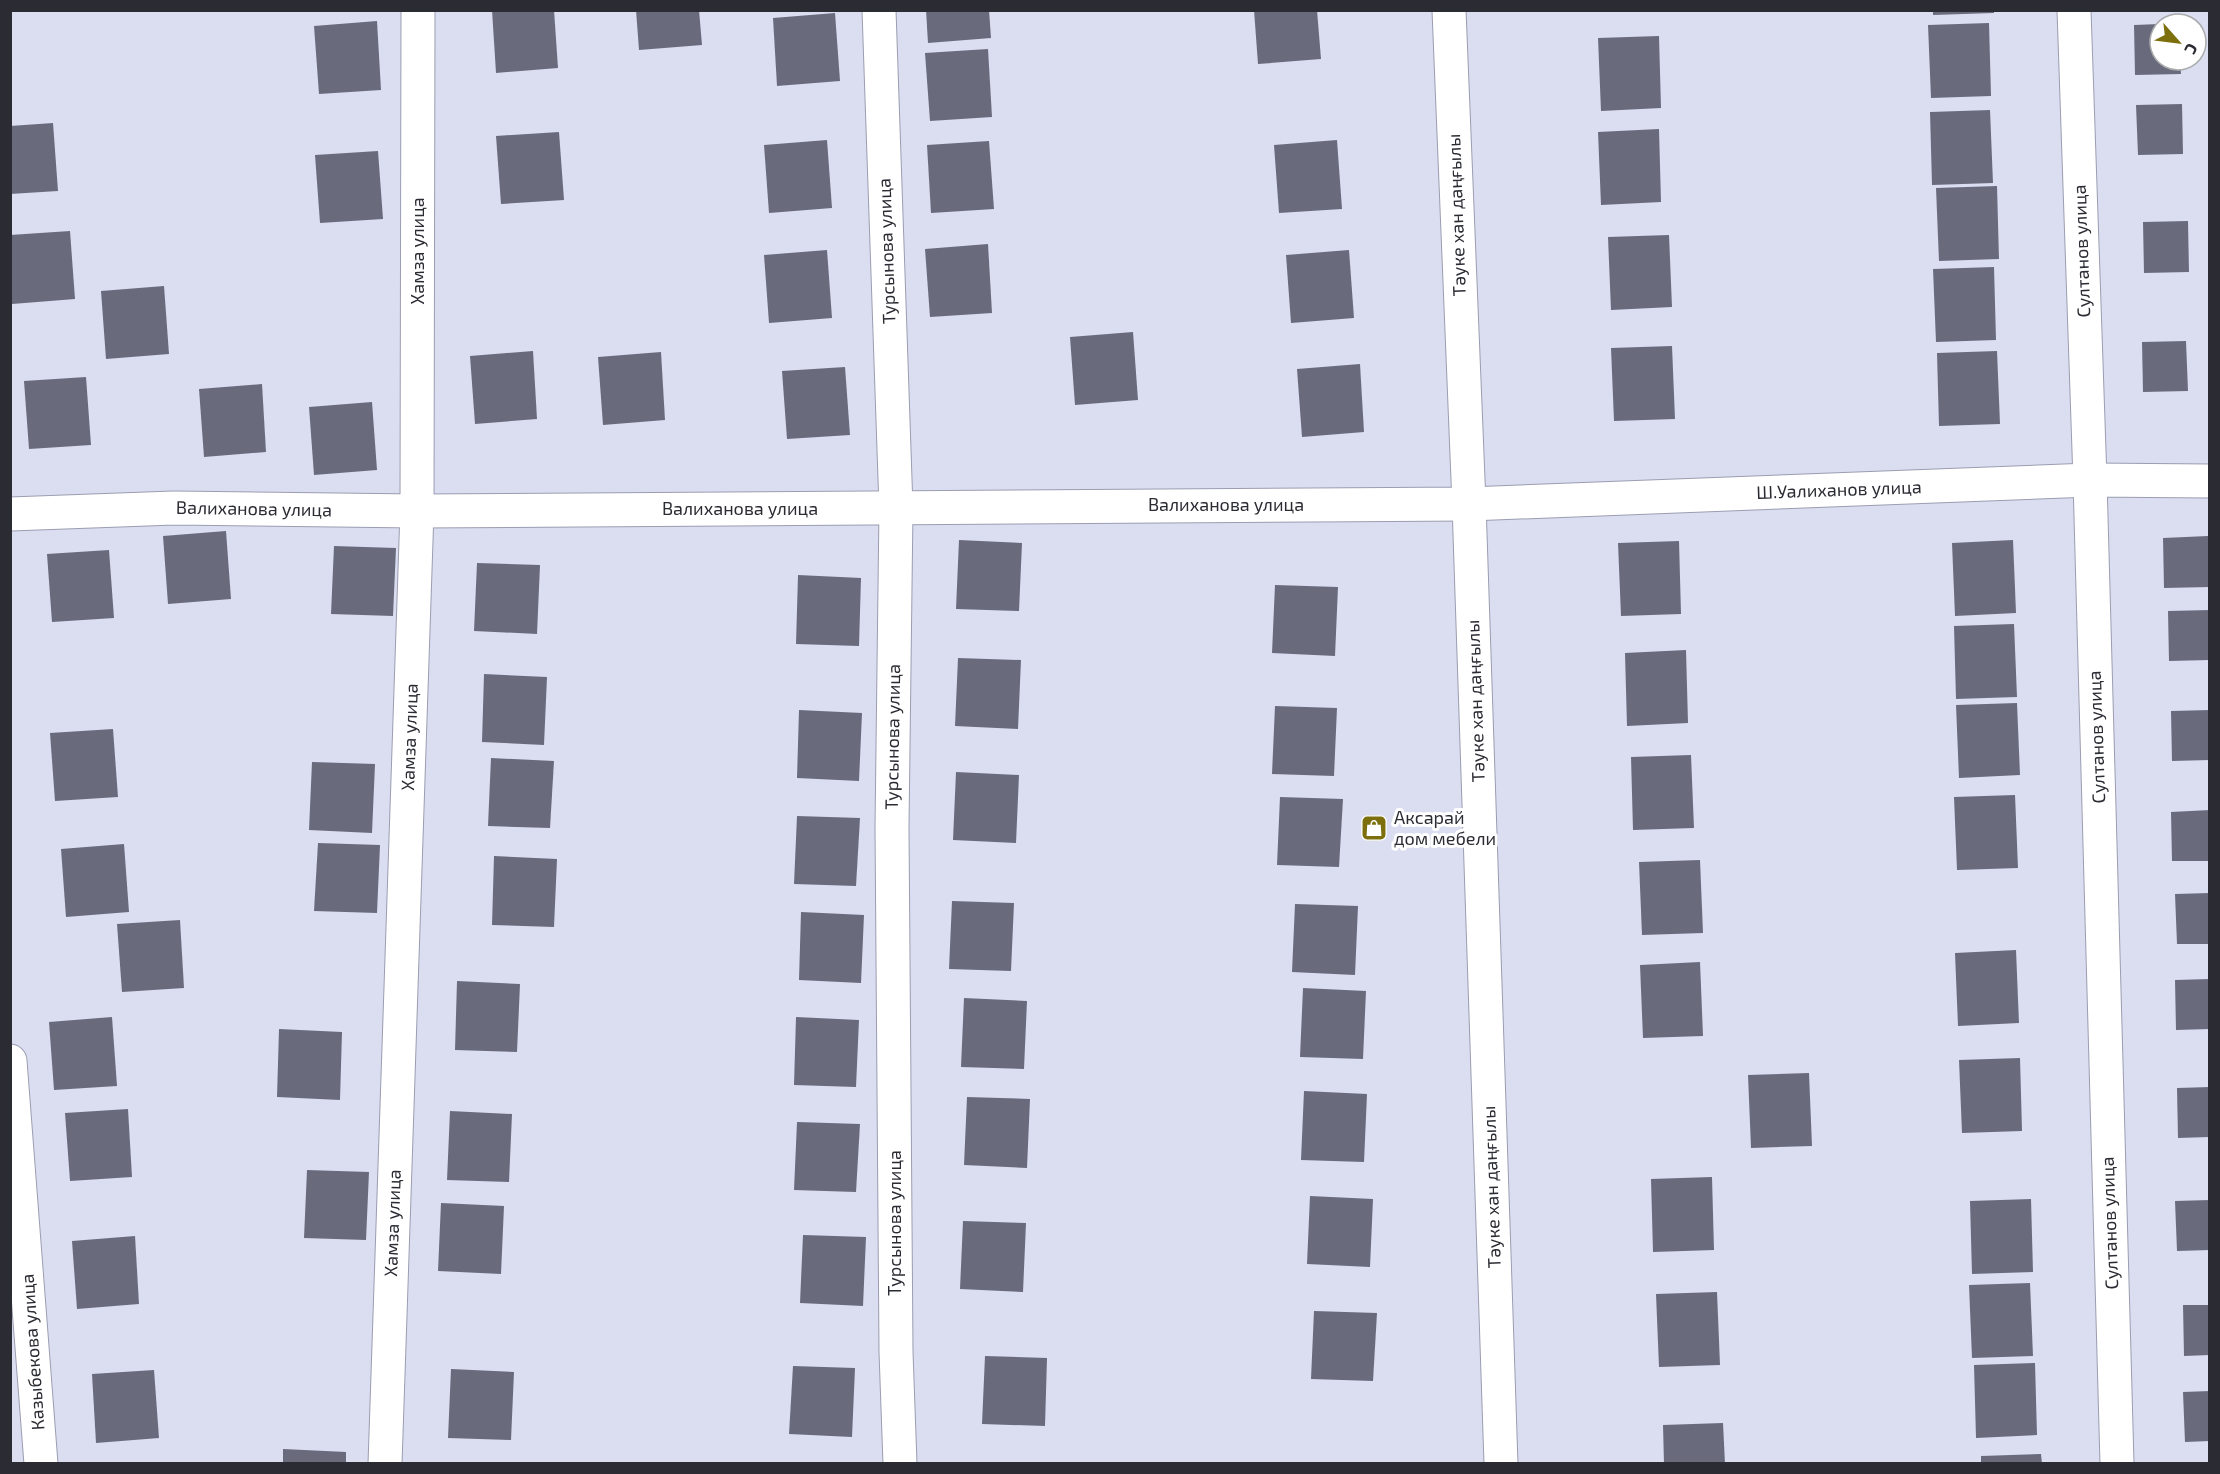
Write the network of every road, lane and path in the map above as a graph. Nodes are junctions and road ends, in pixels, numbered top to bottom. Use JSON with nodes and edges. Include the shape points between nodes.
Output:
{"nodes":[{"id":1,"x":418,"y":10,"type":"edge"},
{"id":2,"x":879,"y":10,"type":"edge"},
{"id":3,"x":1449,"y":10,"type":"edge"},
{"id":4,"x":2074,"y":10,"type":"edge"},
{"id":5,"x":2090,"y":480,"type":"junction"},
{"id":6,"x":2210,"y":481,"type":"edge"},
{"id":7,"x":1469,"y":504,"type":"junction"},
{"id":8,"x":896,"y":508,"type":"junction"},
{"id":9,"x":417,"y":511,"type":"junction"},
{"id":10,"x":10,"y":514,"type":"edge"},
{"id":11,"x":10,"y":1061,"type":"edge"},
{"id":12,"x":41,"y":1464,"type":"edge"},
{"id":13,"x":385,"y":1464,"type":"edge"},
{"id":14,"x":900,"y":1464,"type":"edge"},
{"id":15,"x":1501,"y":1464,"type":"edge"},
{"id":16,"x":2117,"y":1464,"type":"edge"}],
"edges":[{"from":1,"to":9,"type":"street","name":"Хамза улица"},
{"from":2,"to":8,"type":"street","name":"Турсынова улица"},
{"from":3,"to":7,"type":"street","name":"Тәуке хан даңғылы"},
{"from":4,"to":5,"type":"street","name":"Султанов улица"},
{"from":5,"to":6,"type":"street","name":"Ш.Уалиханов улица"},
{"from":5,"to":7,"type":"street","name":"Ш.Уалиханов улица"},
{"from":5,"to":16,"type":"street","name":"Султанов улица"},
{"from":7,"to":8,"type":"street","name":"Валиханова улица"},
{"from":7,"to":15,"type":"street","name":"Тәуке хан даңғылы"},
{"from":8,"to":9,"type":"street","name":"Валиханова улица"},
{"from":8,"to":14,"type":"street","name":"Турсынова улица","via":[[892,826]]},
{"from":9,"to":10,"type":"street","name":"Валиханова улица","via":[[174,508]]},
{"from":9,"to":13,"type":"street","name":"Хамза улица"},
{"from":11,"to":12,"type":"street","name":"Казыбекова улица"}]}
